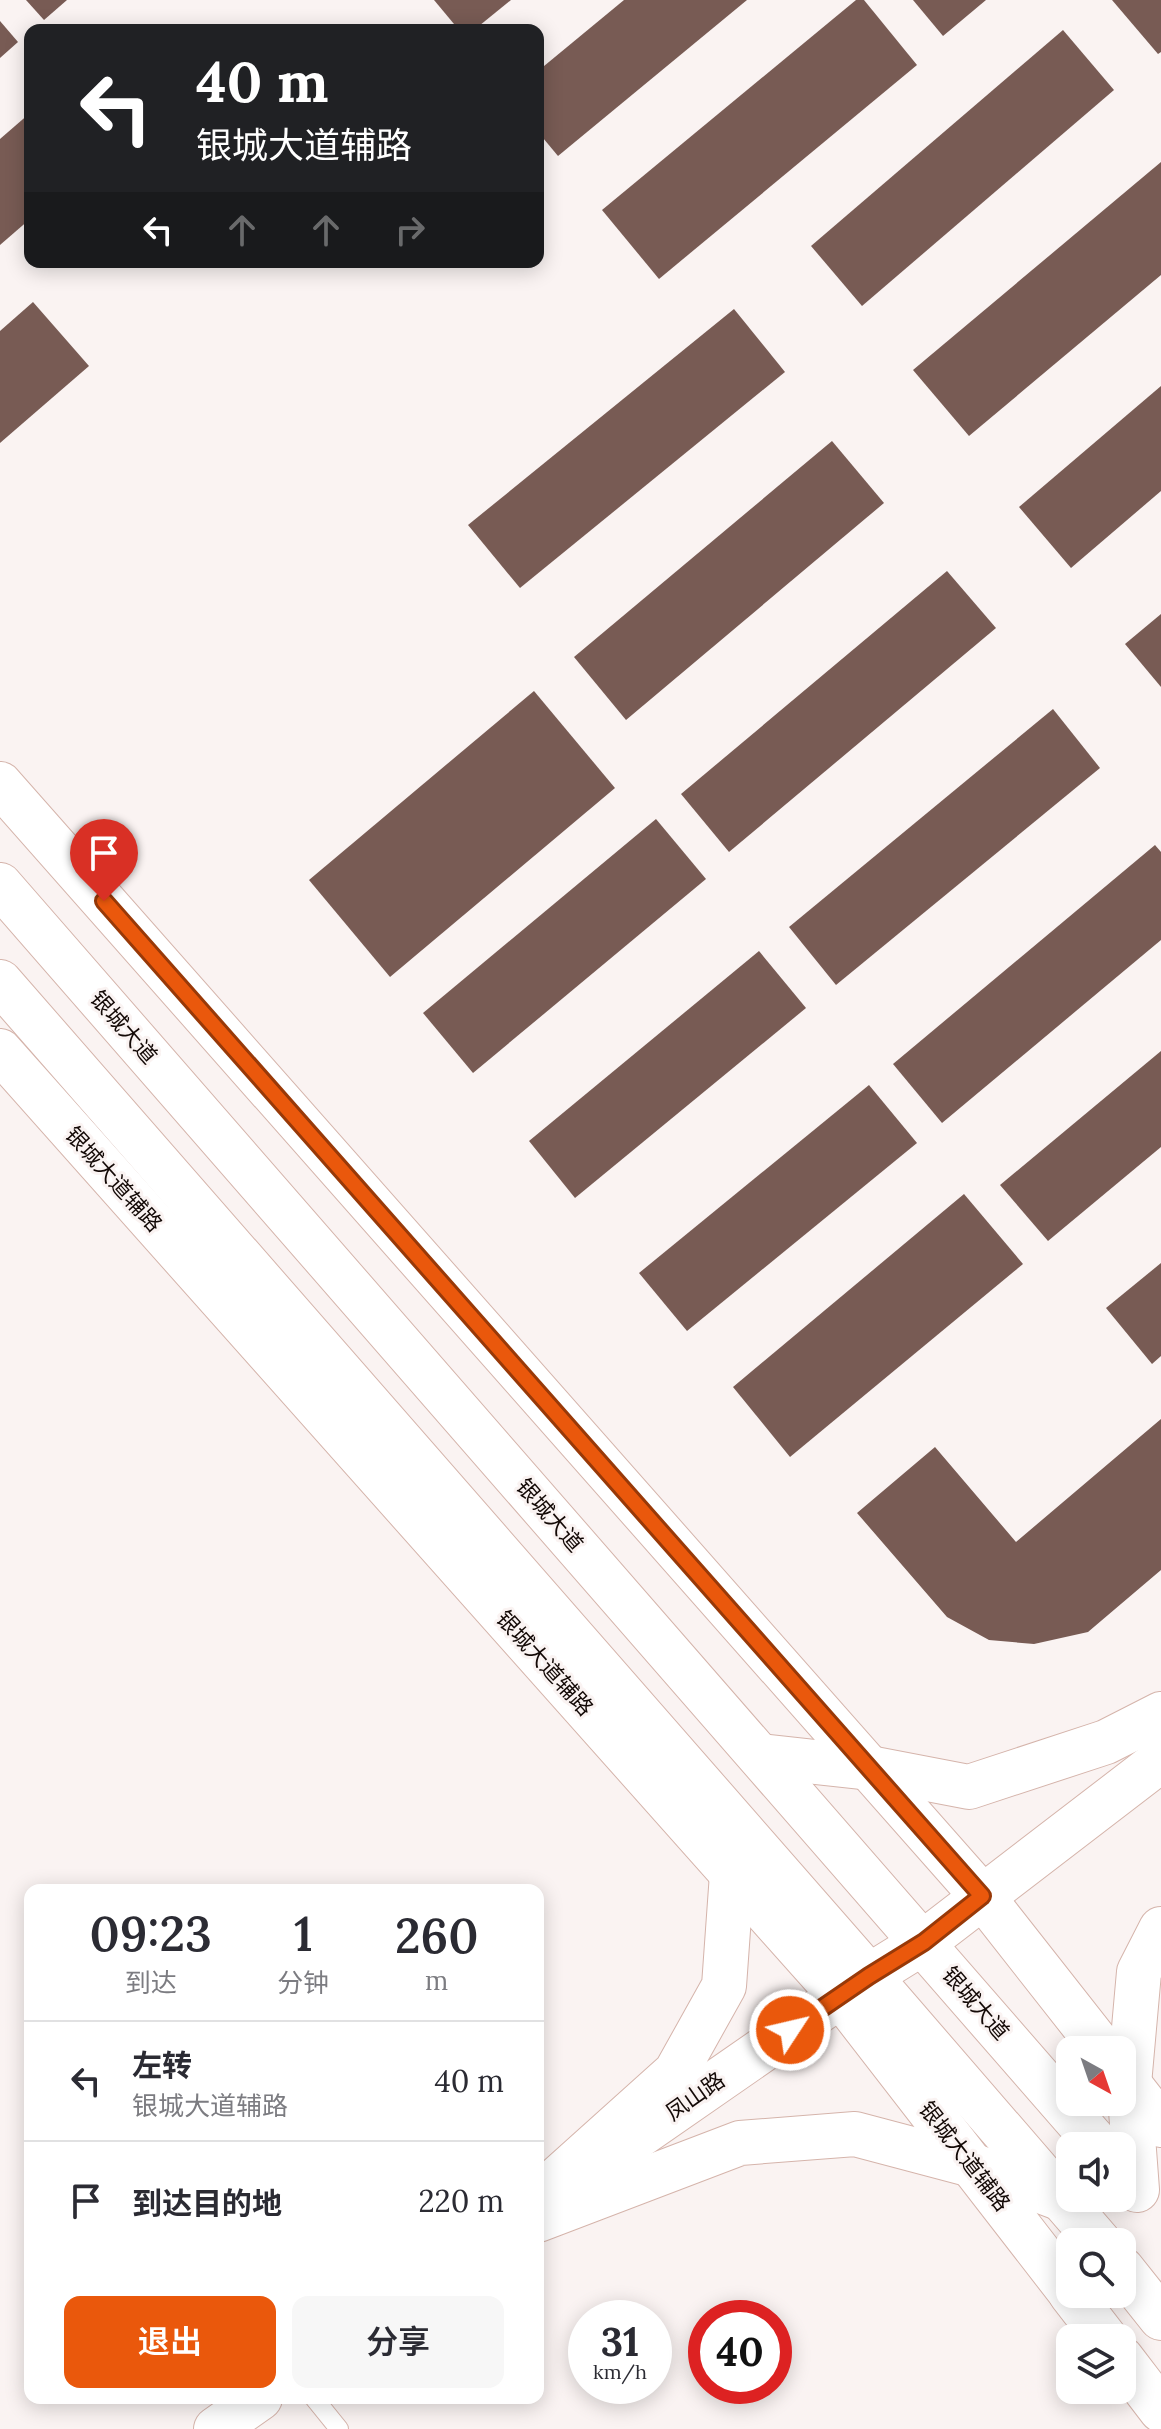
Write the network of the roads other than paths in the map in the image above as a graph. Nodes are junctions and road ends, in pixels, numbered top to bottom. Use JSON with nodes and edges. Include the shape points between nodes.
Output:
{"nodes":[{"id":1,"x":0,"y":784,"type":"edge"},
{"id":2,"x":0,"y":885,"type":"edge"},
{"id":3,"x":0,"y":982,"type":"edge"},
{"id":4,"x":0,"y":1051,"type":"edge"},
{"id":5,"x":1161,"y":1714,"type":"edge"},
{"id":6,"x":761,"y":1756,"type":"junction"},
{"id":7,"x":1161,"y":1760,"type":"edge"},
{"id":8,"x":870,"y":1768,"type":"junction"},
{"id":9,"x":716,"y":1801,"type":"junction"},
{"id":10,"x":732,"y":1874,"type":"junction"},
{"id":11,"x":982,"y":1896,"type":"junction"},
{"id":12,"x":1161,"y":1929,"type":"edge"},
{"id":13,"x":924,"y":1942,"type":"junction"},
{"id":14,"x":854,"y":1985,"type":"junction"},
{"id":15,"x":1092,"y":2036,"type":"edge"},
{"id":16,"x":1131,"y":2036,"type":"edge"},
{"id":17,"x":1136,"y":2092,"type":"edge"},
{"id":18,"x":1131,"y":2116,"type":"edge"},
{"id":19,"x":1161,"y":2125,"type":"edge"},
{"id":20,"x":1087,"y":2132,"type":"edge"},
{"id":21,"x":972,"y":2165,"type":"junction"},
{"id":22,"x":544,"y":2191,"type":"edge"},
{"id":23,"x":1056,"y":2193,"type":"edge"},
{"id":24,"x":1140,"y":2193,"type":"edge"},
{"id":25,"x":1056,"y":2197,"type":"edge"},
{"id":26,"x":544,"y":2202,"type":"edge"},
{"id":27,"x":1073,"y":2212,"type":"edge"},
{"id":28,"x":544,"y":2218,"type":"edge"},
{"id":29,"x":1087,"y":2228,"type":"edge"},
{"id":30,"x":1056,"y":2274,"type":"edge"},
{"id":31,"x":1136,"y":2287,"type":"edge"},
{"id":32,"x":1082,"y":2308,"type":"edge"},
{"id":33,"x":1161,"y":2318,"type":"edge"},
{"id":34,"x":1094,"y":2324,"type":"edge"},
{"id":35,"x":1136,"y":2377,"type":"edge"},
{"id":36,"x":251,"y":2404,"type":"edge"},
{"id":37,"x":319,"y":2404,"type":"edge"},
{"id":38,"x":1161,"y":2410,"type":"edge"},
{"id":39,"x":216,"y":2429,"type":"edge"},
{"id":40,"x":339,"y":2429,"type":"edge"}],
"edges":[{"from":1,"to":8,"type":"main road"},
{"from":2,"to":6,"type":"main road","name":"银城大道"},
{"from":3,"to":9,"type":"main road"},
{"from":4,"to":10,"type":"main road","name":"银城大道辅路"},
{"from":5,"to":8,"type":"main road","via":[[1106,1742],[969,1787]]},
{"from":6,"to":8,"type":"main road"},
{"from":6,"to":13,"type":"main road","name":"银城大道"},
{"from":7,"to":11,"type":"main road","name":"凤山路"},
{"from":8,"to":11,"type":"main road"},
{"from":9,"to":10,"type":"main road"},
{"from":9,"to":14,"type":"main road"},
{"from":10,"to":14,"type":"main road","name":"银城大道辅路"},
{"from":10,"to":22,"type":"main road","via":[[724,1986],[676,2072]]},
{"from":11,"to":13,"type":"main road","name":"凤山路"},
{"from":11,"to":15,"type":"main road"},
{"from":12,"to":16,"type":"main road","via":[[1139,1972]]},
{"from":13,"to":14,"type":"main road","name":"凤山路"},
{"from":13,"to":20,"type":"main road","name":"银城大道"},
{"from":14,"to":21,"type":"main road","name":"银城大道辅路"},
{"from":14,"to":23,"type":"main road"},
{"from":14,"to":26,"type":"main road","name":"凤山路"},
{"from":17,"to":19,"type":"main road"},
{"from":18,"to":24,"type":"main road"},
{"from":21,"to":25,"type":"main road"},
{"from":21,"to":28,"type":"main road","via":[[855,2134],[740,2143]]},
{"from":21,"to":30,"type":"main road","name":"银城大道辅路"},
{"from":27,"to":29,"type":"main road"},
{"from":31,"to":33,"type":"main road"},
{"from":32,"to":34,"type":"main road","name":"银城大道辅路"},
{"from":35,"to":38,"type":"main road"},
{"from":36,"to":39,"type":"main road"},
{"from":37,"to":40,"type":"lane"}]}
